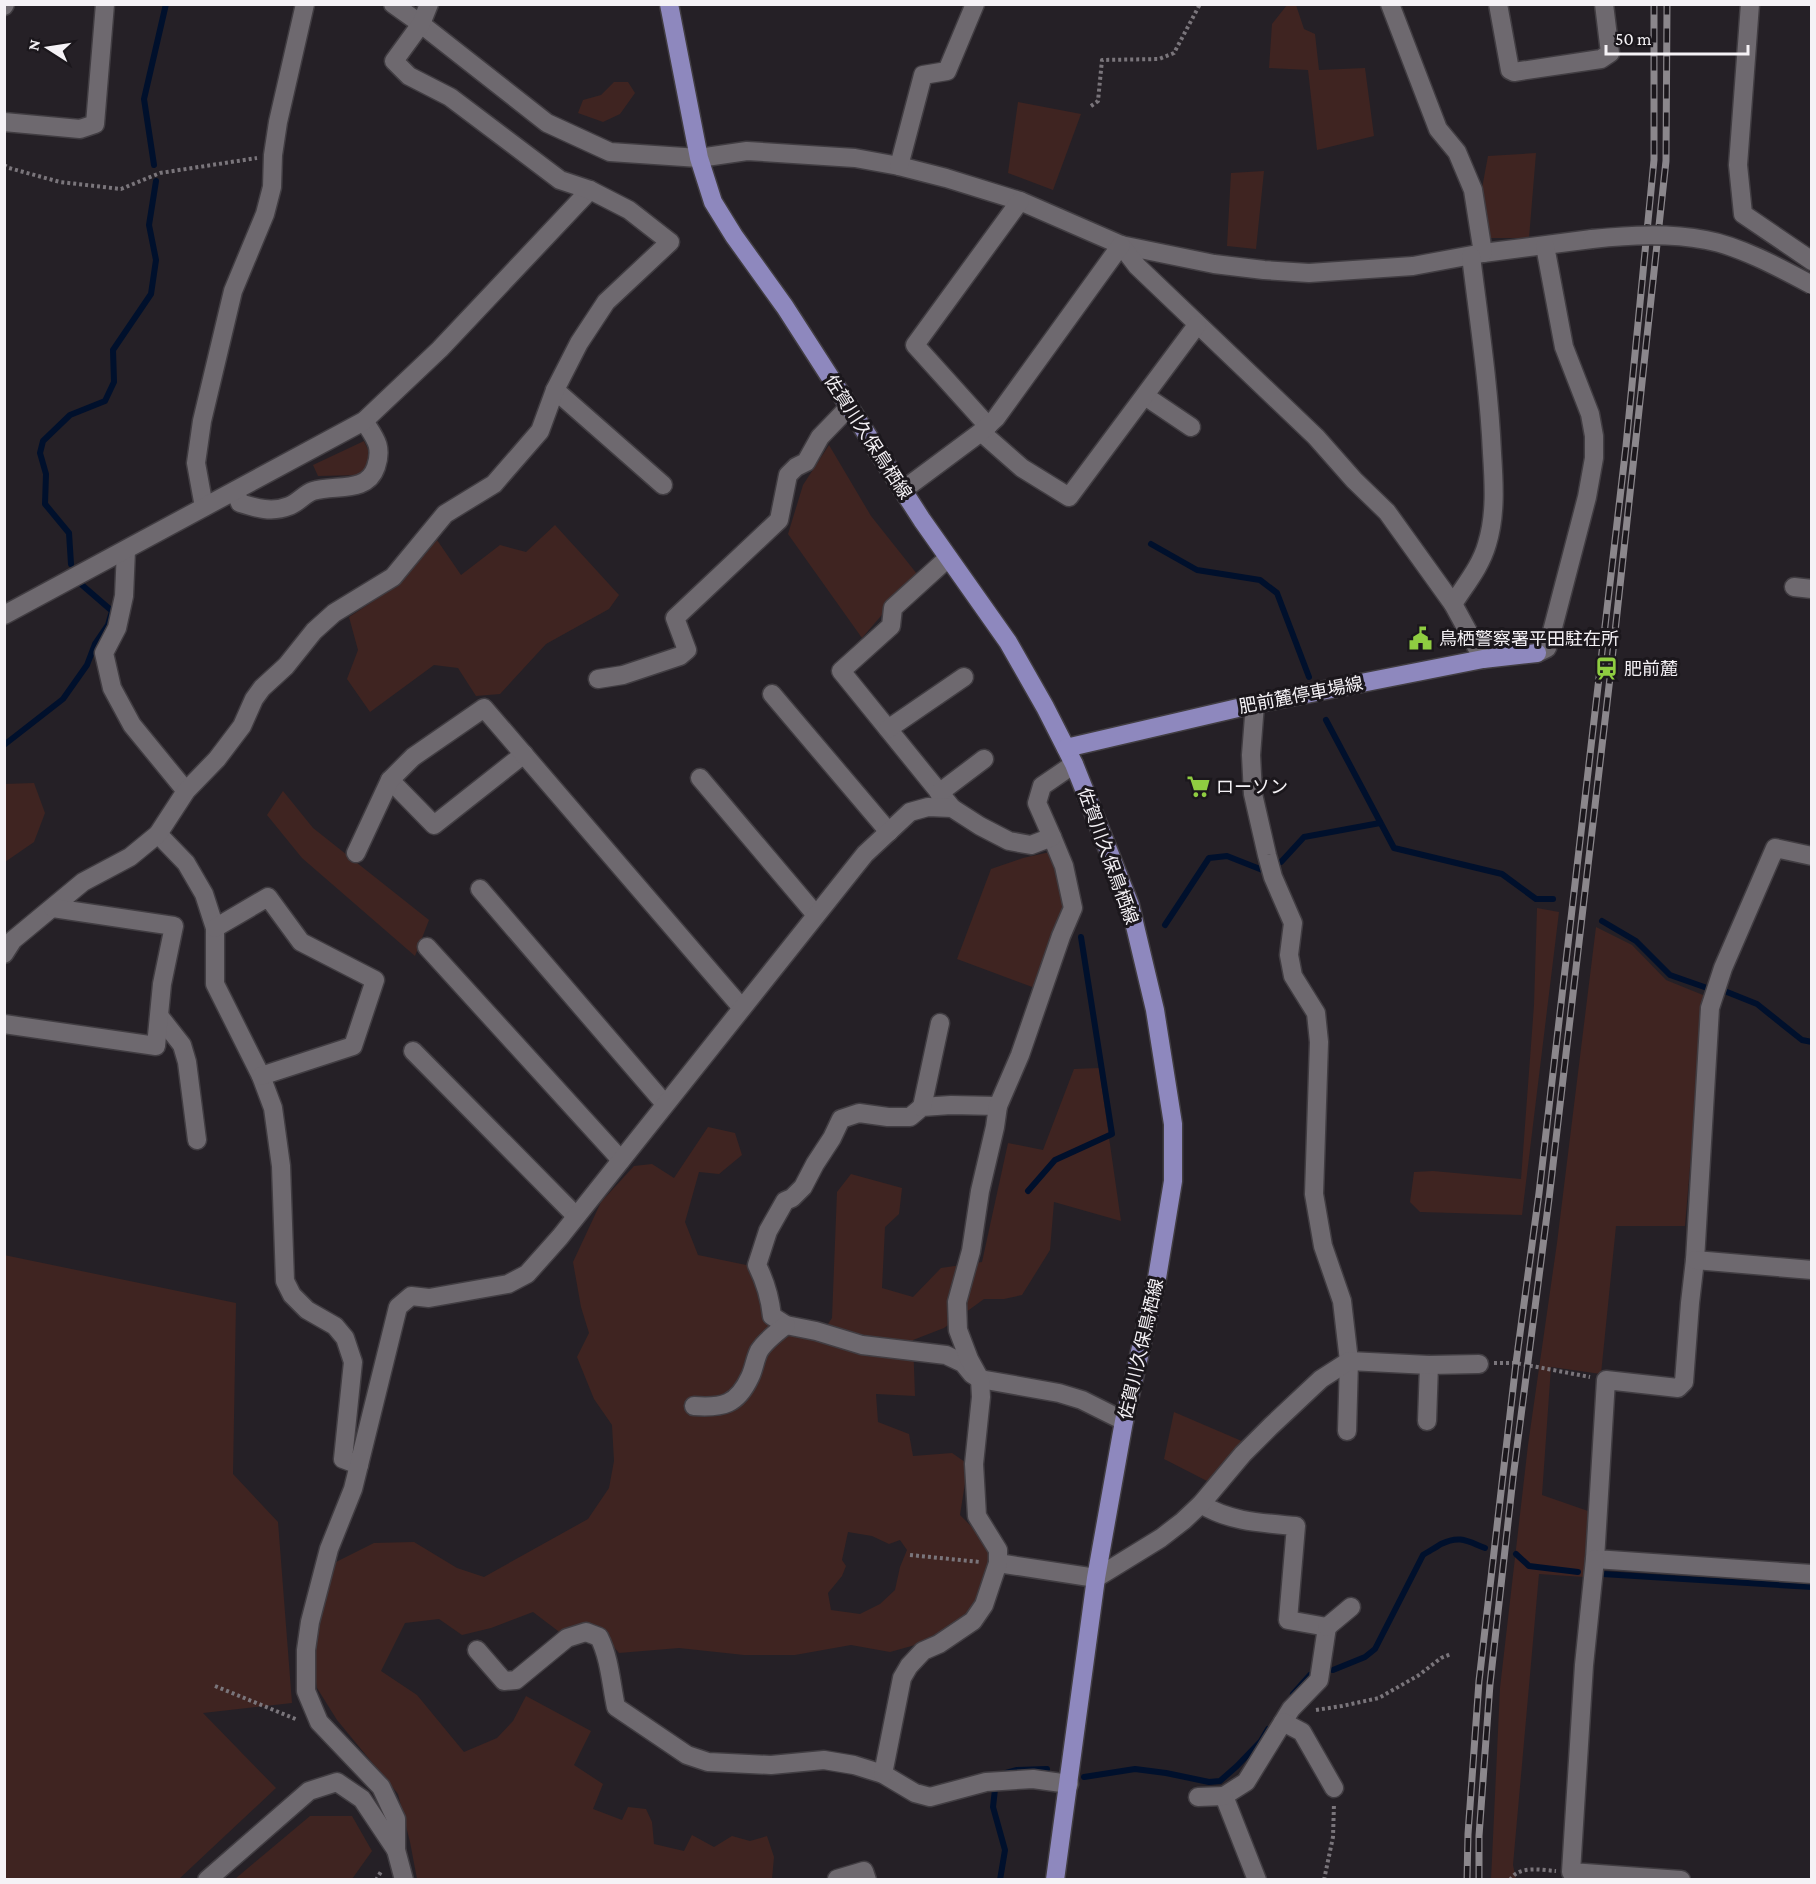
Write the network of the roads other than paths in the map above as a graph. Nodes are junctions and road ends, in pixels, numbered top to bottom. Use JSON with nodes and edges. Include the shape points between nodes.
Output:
{"nodes":[{"id":1,"x":105,"y":4,"type":"edge"},
{"id":2,"x":305,"y":4,"type":"edge"},
{"id":3,"x":393,"y":4,"type":"edge"},
{"id":4,"x":429,"y":4,"type":"edge"},
{"id":5,"x":669,"y":4,"type":"edge"},
{"id":6,"x":975,"y":4,"type":"edge"},
{"id":7,"x":1390,"y":4,"type":"edge"},
{"id":8,"x":1498,"y":4,"type":"edge"},
{"id":9,"x":1604,"y":4,"type":"edge"},
{"id":10,"x":1750,"y":4,"type":"edge"},
{"id":11,"x":421,"y":24,"type":"junction"},
{"id":12,"x":4,"y":122,"type":"edge"},
{"id":13,"x":699,"y":158,"type":"junction"},
{"id":14,"x":899,"y":166,"type":"junction"},
{"id":15,"x":590,"y":190,"type":"junction"},
{"id":16,"x":1020,"y":201,"type":"junction"},
{"id":17,"x":1121,"y":245,"type":"junction"},
{"id":18,"x":1545,"y":246,"type":"junction"},
{"id":19,"x":1477,"y":254,"type":"junction"},
{"id":20,"x":1812,"y":261,"type":"edge"},
{"id":21,"x":1812,"y":285,"type":"edge"},
{"id":22,"x":1197,"y":325,"type":"junction"},
{"id":23,"x":555,"y":390,"type":"junction"},
{"id":24,"x":1145,"y":396,"type":"junction"},
{"id":25,"x":849,"y":407,"type":"junction"},
{"id":26,"x":364,"y":421,"type":"junction"},
{"id":27,"x":1191,"y":427,"type":"dead end"},
{"id":28,"x":984,"y":429,"type":"junction"},
{"id":29,"x":663,"y":485,"type":"dead end"},
{"id":30,"x":903,"y":490,"type":"junction"},
{"id":31,"x":235,"y":491,"type":"junction"},
{"id":32,"x":204,"y":507,"type":"junction"},
{"id":33,"x":126,"y":550,"type":"junction"},
{"id":34,"x":948,"y":558,"type":"junction"},
{"id":35,"x":1453,"y":604,"type":"junction"},
{"id":36,"x":4,"y":615,"type":"edge"},
{"id":37,"x":1537,"y":653,"type":"joint"},
{"id":38,"x":1483,"y":659,"type":"junction"},
{"id":39,"x":964,"y":677,"type":"dead end"},
{"id":40,"x":598,"y":679,"type":"dead end"},
{"id":41,"x":772,"y":694,"type":"dead end"},
{"id":42,"x":1256,"y":704,"type":"junction"},
{"id":43,"x":888,"y":729,"type":"junction"},
{"id":44,"x":524,"y":754,"type":"junction"},
{"id":45,"x":1070,"y":756,"type":"junction"},
{"id":46,"x":984,"y":759,"type":"dead end"},
{"id":47,"x":699,"y":778,"type":"dead end"},
{"id":48,"x":390,"y":780,"type":"junction"},
{"id":49,"x":186,"y":791,"type":"junction"},
{"id":50,"x":939,"y":792,"type":"junction"},
{"id":51,"x":952,"y":808,"type":"junction"},
{"id":52,"x":889,"y":832,"type":"junction"},
{"id":53,"x":158,"y":834,"type":"junction"},
{"id":54,"x":1052,"y":837,"type":"junction"},
{"id":55,"x":356,"y":853,"type":"dead end"},
{"id":56,"x":1812,"y":856,"type":"edge"},
{"id":57,"x":480,"y":889,"type":"dead end"},
{"id":58,"x":53,"y":908,"type":"junction"},
{"id":59,"x":816,"y":915,"type":"junction"},
{"id":60,"x":215,"y":928,"type":"junction"},
{"id":61,"x":427,"y":947,"type":"dead end"},
{"id":62,"x":4,"y":954,"type":"edge"},
{"id":63,"x":741,"y":1008,"type":"junction"},
{"id":64,"x":160,"y":1017,"type":"junction"},
{"id":65,"x":940,"y":1023,"type":"dead end"},
{"id":66,"x":4,"y":1024,"type":"edge"},
{"id":67,"x":413,"y":1051,"type":"dead end"},
{"id":68,"x":261,"y":1076,"type":"junction"},
{"id":69,"x":665,"y":1104,"type":"junction"},
{"id":70,"x":998,"y":1106,"type":"junction"},
{"id":71,"x":922,"y":1107,"type":"junction"},
{"id":72,"x":197,"y":1140,"type":"dead end"},
{"id":73,"x":621,"y":1160,"type":"junction"},
{"id":74,"x":576,"y":1216,"type":"junction"},
{"id":75,"x":1695,"y":1260,"type":"junction"},
{"id":76,"x":1812,"y":1269,"type":"edge"},
{"id":77,"x":786,"y":1325,"type":"junction"},
{"id":78,"x":1349,"y":1361,"type":"junction"},
{"id":79,"x":1479,"y":1364,"type":"road end"},
{"id":80,"x":1429,"y":1365,"type":"junction"},
{"id":81,"x":980,"y":1378,"type":"junction"},
{"id":82,"x":694,"y":1406,"type":"dead end"},
{"id":83,"x":1124,"y":1421,"type":"junction"},
{"id":84,"x":1427,"y":1421,"type":"dead end"},
{"id":85,"x":1347,"y":1431,"type":"dead end"},
{"id":86,"x":360,"y":1466,"type":"junction"},
{"id":87,"x":1201,"y":1504,"type":"junction"},
{"id":88,"x":1595,"y":1559,"type":"junction"},
{"id":89,"x":998,"y":1563,"type":"junction"},
{"id":90,"x":1812,"y":1574,"type":"edge"},
{"id":91,"x":1096,"y":1578,"type":"junction"},
{"id":92,"x":1351,"y":1607,"type":"dead end"},
{"id":93,"x":1327,"y":1627,"type":"junction"},
{"id":94,"x":477,"y":1650,"type":"dead end"},
{"id":95,"x":1287,"y":1715,"type":"junction"},
{"id":96,"x":883,"y":1774,"type":"junction"},
{"id":97,"x":1069,"y":1784,"type":"junction"},
{"id":98,"x":1335,"y":1788,"type":"road end"},
{"id":99,"x":1198,"y":1797,"type":"dead end"},
{"id":100,"x":1224,"y":1797,"type":"junction"},
{"id":101,"x":396,"y":1850,"type":"junction"},
{"id":102,"x":837,"y":1879,"type":"edge"},
{"id":103,"x":207,"y":1880,"type":"edge"},
{"id":104,"x":404,"y":1880,"type":"edge"},
{"id":105,"x":867,"y":1880,"type":"edge"},
{"id":106,"x":1055,"y":1880,"type":"edge"},
{"id":107,"x":1257,"y":1880,"type":"edge"},
{"id":108,"x":1681,"y":1880,"type":"edge"}],
"edges":[{"from":1,"to":12,"type":"street","via":[[95,124],[80,129]]},
{"from":2,"to":32,"type":"street","via":[[278,122],[272,187],[265,214],[232,291],[202,421],[196,463]]},
{"from":3,"to":11,"type":"street"},
{"from":4,"to":11,"type":"street"},
{"from":5,"to":13,"type":"main road","name":"佐賀川久保鳥栖線"},
{"from":6,"to":14,"type":"street","via":[[947,71],[923,75]]},
{"from":7,"to":19,"type":"street","via":[[1438,129],[1457,152],[1473,190]]},
{"from":8,"to":9,"type":"street","via":[[1510,70],[1514,72],[1601,59],[1611,53]]},
{"from":10,"to":20,"type":"street","via":[[1738,165],[1743,214]]},
{"from":11,"to":13,"type":"street","via":[[547,123],[610,152]]},
{"from":11,"to":15,"type":"street","via":[[394,61],[409,76],[450,97],[560,180]]},
{"from":13,"to":14,"type":"street","via":[[747,151],[855,158]]},
{"from":13,"to":25,"type":"main road","name":"佐賀川久保鳥栖線","via":[[713,202]]},
{"from":14,"to":16,"type":"street"},
{"from":15,"to":23,"type":"street","via":[[629,210],[670,242],[606,302]]},
{"from":15,"to":26,"type":"street","via":[[441,349]]},
{"from":16,"to":17,"type":"street"},
{"from":16,"to":28,"type":"street","via":[[915,345]]},
{"from":17,"to":19,"type":"street","via":[[1214,264],[1308,273],[1413,266]]},
{"from":17,"to":22,"type":"street"},
{"from":17,"to":28,"type":"street","via":[[996,418]]},
{"from":18,"to":19,"type":"street"},
{"from":18,"to":21,"type":"street","bridge":true,"via":[[1629,235],[1709,241],[1748,254]]},
{"from":18,"to":37,"type":"street","via":[[1564,347],[1590,414],[1594,436],[1587,497],[1550,639],[1547,648]]},
{"from":19,"to":35,"type":"street","via":[[1491,412],[1492,524],[1476,569]]},
{"from":22,"to":24,"type":"street"},
{"from":22,"to":35,"type":"street","via":[[1316,437],[1387,512]]},
{"from":23,"to":29,"type":"street"},
{"from":23,"to":49,"type":"street","via":[[540,431],[494,484],[445,514],[393,577],[334,613],[314,631],[262,688],[242,726]]},
{"from":24,"to":27,"type":"street"},
{"from":24,"to":28,"type":"street","via":[[1069,497],[1022,468]]},
{"from":25,"to":30,"type":"main road","name":"佐賀川久保鳥栖線"},
{"from":25,"to":40,"type":"street","via":[[820,437],[806,462],[788,475],[779,520],[675,618],[687,650],[680,656],[622,675]]},
{"from":26,"to":31,"type":"street"},
{"from":26,"to":31,"type":"street","via":[[378,442],[380,456],[373,477],[365,483],[312,491],[290,506],[264,510],[240,503]]},
{"from":28,"to":30,"type":"street"},
{"from":30,"to":34,"type":"main road","name":"佐賀川久保鳥栖線"},
{"from":31,"to":32,"type":"street"},
{"from":32,"to":33,"type":"street"},
{"from":33,"to":36,"type":"street"},
{"from":33,"to":49,"type":"street","via":[[124,596],[117,628],[104,653],[112,688],[132,725]]},
{"from":34,"to":43,"type":"street","via":[[893,608],[891,626],[841,671]]},
{"from":34,"to":45,"type":"main road","name":"佐賀川久保鳥栖線","via":[[1008,642]]},
{"from":35,"to":38,"type":"street"},
{"from":37,"to":38,"type":"main road","name":"肥前麓停車場線"},
{"from":38,"to":42,"type":"main road","name":"肥前麓停車場線"},
{"from":39,"to":43,"type":"street"},
{"from":41,"to":52,"type":"street"},
{"from":42,"to":45,"type":"main road","name":"肥前麓停車場線"},
{"from":42,"to":78,"type":"street","via":[[1251,755],[1253,794],[1270,866],[1293,923],[1289,955],[1293,976],[1316,1013],[1319,1042],[1314,1194],[1323,1246],[1342,1301]]},
{"from":43,"to":50,"type":"street"},
{"from":44,"to":48,"type":"street","via":[[434,825]]},
{"from":44,"to":48,"type":"street","via":[[484,708],[413,757]]},
{"from":44,"to":63,"type":"street"},
{"from":45,"to":54,"type":"street","via":[[1042,786],[1037,803]]},
{"from":45,"to":83,"type":"main road","name":"佐賀川久保鳥栖線","via":[[1130,905],[1155,1010],[1173,1124],[1173,1181],[1157,1278]]},
{"from":46,"to":50,"type":"street"},
{"from":47,"to":59,"type":"street"},
{"from":48,"to":55,"type":"street"},
{"from":49,"to":53,"type":"street"},
{"from":50,"to":51,"type":"street"},
{"from":51,"to":52,"type":"street","via":[[928,807],[910,812]]},
{"from":51,"to":54,"type":"street","via":[[1009,841],[1031,845]]},
{"from":52,"to":59,"type":"street"},
{"from":53,"to":58,"type":"street","via":[[130,857],[83,882]]},
{"from":53,"to":60,"type":"street","via":[[186,863],[204,894]]},
{"from":54,"to":70,"type":"street","via":[[1064,866],[1073,908]]},
{"from":56,"to":75,"type":"street","via":[[1774,848],[1710,1008]]},
{"from":57,"to":69,"type":"street"},
{"from":58,"to":62,"type":"street","via":[[13,940]]},
{"from":58,"to":64,"type":"street","via":[[174,926],[162,984]]},
{"from":59,"to":63,"type":"street"},
{"from":60,"to":68,"type":"street","via":[[215,984]]},
{"from":60,"to":68,"type":"street","via":[[268,897],[302,942],[375,980],[353,1046]]},
{"from":61,"to":73,"type":"street"},
{"from":63,"to":69,"type":"street"},
{"from":64,"to":66,"type":"street","via":[[156,1046]]},
{"from":64,"to":72,"type":"street","via":[[182,1045]]},
{"from":65,"to":71,"type":"street"},
{"from":67,"to":74,"type":"street"},
{"from":68,"to":86,"type":"street","via":[[273,1108],[281,1166],[285,1281],[307,1310],[334,1326],[345,1338],[352,1362],[343,1459]]},
{"from":69,"to":73,"type":"street"},
{"from":70,"to":71,"type":"street"},
{"from":70,"to":81,"type":"street","via":[[971,1251],[957,1302],[958,1330]]},
{"from":71,"to":77,"type":"street","via":[[910,1117],[859,1113],[842,1119],[803,1186],[785,1201],[768,1231],[757,1265],[772,1316]]},
{"from":73,"to":74,"type":"street"},
{"from":74,"to":86,"type":"street","via":[[527,1274],[508,1284],[429,1298],[411,1296],[398,1307]]},
{"from":75,"to":76,"type":"street"},
{"from":75,"to":88,"type":"street","via":[[1684,1382],[1678,1388],[1606,1380]]},
{"from":77,"to":81,"type":"street","via":[[862,1345],[946,1355]]},
{"from":77,"to":82,"type":"street","via":[[760,1348],[751,1376],[730,1403],[714,1408]]},
{"from":78,"to":80,"type":"street"},
{"from":78,"to":85,"type":"street"},
{"from":78,"to":87,"type":"street","via":[[1321,1378],[1271,1426]]},
{"from":79,"to":80,"type":"street"},
{"from":80,"to":84,"type":"street"},
{"from":81,"to":83,"type":"street","via":[[1059,1393]]},
{"from":81,"to":89,"type":"street","via":[[974,1464],[977,1516],[998,1550]]},
{"from":83,"to":91,"type":"main road","name":"佐賀川久保鳥栖線"},
{"from":86,"to":101,"type":"street","via":[[329,1549],[310,1623],[306,1691],[319,1722],[381,1787],[396,1819]]},
{"from":87,"to":91,"type":"street","via":[[1161,1538]]},
{"from":87,"to":93,"type":"street","via":[[1215,1513],[1247,1522],[1296,1526],[1288,1620]]},
{"from":88,"to":90,"type":"street"},
{"from":88,"to":108,"type":"street","via":[[1584,1665],[1572,1872]]},
{"from":89,"to":91,"type":"street"},
{"from":89,"to":96,"type":"street","via":[[984,1605],[973,1621],[923,1651],[902,1678]]},
{"from":91,"to":97,"type":"main road","name":"佐賀川久保鳥栖線"},
{"from":92,"to":93,"type":"street"},
{"from":93,"to":95,"type":"street","via":[[1319,1680]]},
{"from":94,"to":96,"type":"street","via":[[504,1681],[516,1680],[567,1638],[586,1632],[599,1637],[606,1652],[616,1707],[687,1755],[708,1762],[771,1765],[824,1760]]},
{"from":95,"to":98,"type":"street","via":[[1302,1732]]},
{"from":95,"to":100,"type":"street","via":[[1246,1782]]},
{"from":96,"to":97,"type":"street","via":[[915,1793],[930,1797],[986,1782],[1034,1779]]},
{"from":97,"to":106,"type":"main road","name":"佐賀川久保鳥栖線"},
{"from":99,"to":100,"type":"street"},
{"from":100,"to":107,"type":"street"},
{"from":101,"to":103,"type":"street","via":[[362,1799],[337,1782],[309,1791]]},
{"from":101,"to":104,"type":"street"},
{"from":102,"to":105,"type":"street","via":[[864,1871]]}]}
